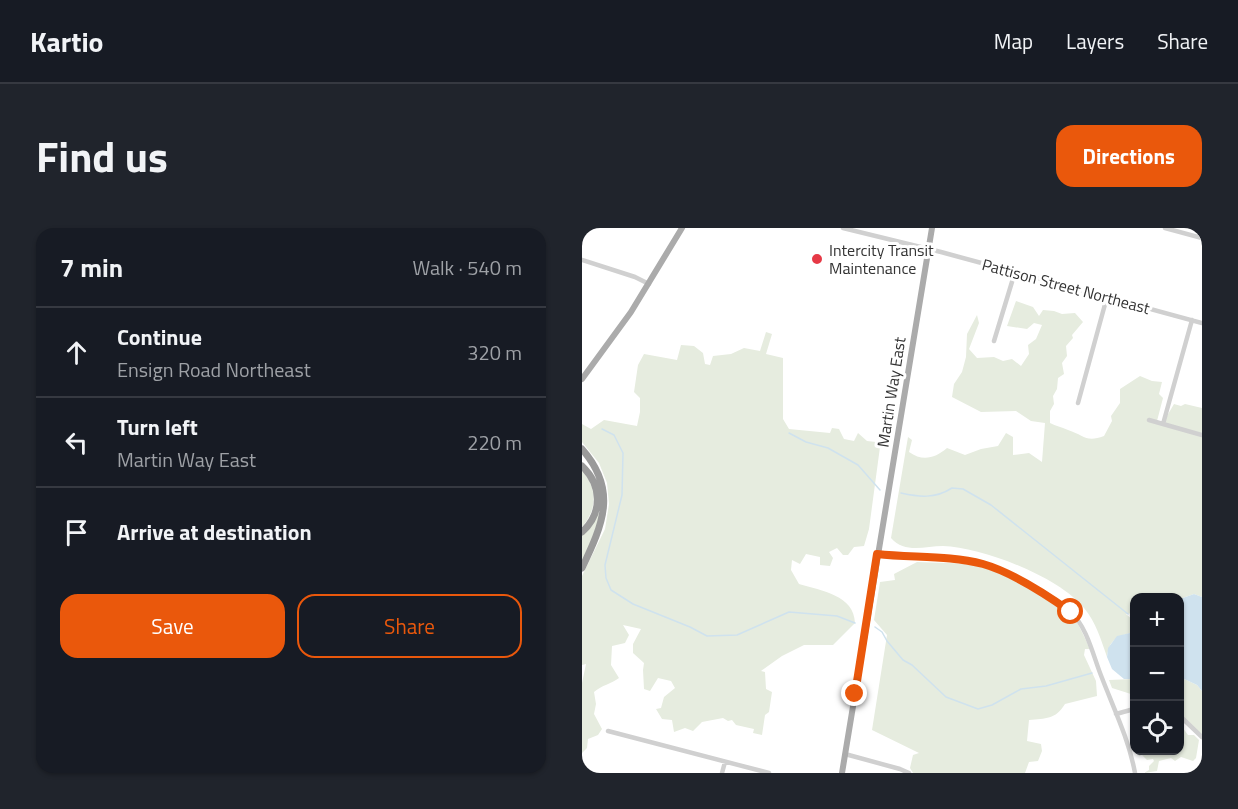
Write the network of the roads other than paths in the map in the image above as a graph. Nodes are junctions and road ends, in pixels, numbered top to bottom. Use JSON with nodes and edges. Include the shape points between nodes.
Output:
{"nodes":[{"id":1,"x":682,"y":228,"type":"edge"},
{"id":2,"x":843,"y":228,"type":"edge"},
{"id":3,"x":933,"y":228,"type":"edge"},
{"id":4,"x":1165,"y":228,"type":"edge"},
{"id":5,"x":1202,"y":238,"type":"edge"},
{"id":6,"x":929,"y":249,"type":"junction"},
{"id":7,"x":582,"y":260,"type":"edge"},
{"id":8,"x":1015,"y":272,"type":"junction"},
{"id":9,"x":649,"y":284,"type":"junction"},
{"id":10,"x":1107,"y":297,"type":"junction"},
{"id":11,"x":1192,"y":320,"type":"junction"},
{"id":12,"x":1202,"y":322,"type":"edge"},
{"id":13,"x":994,"y":341,"type":"dead end"},
{"id":14,"x":582,"y":379,"type":"edge"},
{"id":15,"x":1078,"y":403,"type":"dead end"},
{"id":16,"x":1149,"y":420,"type":"dead end"},
{"id":17,"x":1163,"y":424,"type":"junction"},
{"id":18,"x":1202,"y":435,"type":"edge"},
{"id":19,"x":582,"y":448,"type":"edge"},
{"id":20,"x":582,"y":466,"type":"edge"},
{"id":21,"x":582,"y":532,"type":"edge"},
{"id":22,"x":877,"y":554,"type":"junction"},
{"id":23,"x":582,"y":568,"type":"edge"},
{"id":24,"x":1130,"y":710,"type":"edge"},
{"id":25,"x":1116,"y":714,"type":"junction"},
{"id":26,"x":1184,"y":721,"type":"edge"},
{"id":27,"x":608,"y":731,"type":"dead end"},
{"id":28,"x":1202,"y":737,"type":"edge"},
{"id":29,"x":845,"y":754,"type":"junction"},
{"id":30,"x":725,"y":762,"type":"junction"},
{"id":31,"x":722,"y":773,"type":"edge"},
{"id":32,"x":769,"y":773,"type":"edge"},
{"id":33,"x":842,"y":773,"type":"edge"},
{"id":34,"x":909,"y":773,"type":"edge"},
{"id":35,"x":1135,"y":773,"type":"edge"}],
"edges":[{"from":1,"to":9,"type":"main road"},
{"from":2,"to":6,"type":"street","name":"Pattison Street Northeast"},
{"from":3,"to":6,"type":"main road","name":"Martin Way East"},
{"from":4,"to":5,"type":"street"},
{"from":6,"to":8,"type":"street","name":"Pattison Street Northeast"},
{"from":6,"to":22,"type":"main road","name":"Martin Way East"},
{"from":7,"to":9,"type":"street"},
{"from":8,"to":10,"type":"street","name":"Pattison Street Northeast"},
{"from":8,"to":13,"type":"street"},
{"from":9,"to":14,"type":"main road"},
{"from":10,"to":11,"type":"street","name":"Pattison Street Northeast"},
{"from":10,"to":15,"type":"street"},
{"from":11,"to":12,"type":"street","name":"Pattison Street Northeast"},
{"from":11,"to":17,"type":"street"},
{"from":16,"to":17,"type":"street"},
{"from":17,"to":18,"type":"street"},
{"from":19,"to":23,"type":"highway","via":[[601,480],[604,505],[600,531]]},
{"from":20,"to":21,"type":"highway","via":[[593,480],[598,500],[594,517]]},
{"from":22,"to":25,"type":"street","via":[[982,564],[1045,594],[1071,612],[1085,633]]},
{"from":22,"to":29,"type":"main road","name":"Martin Way East"},
{"from":24,"to":25,"type":"street"},
{"from":25,"to":35,"type":"street"},
{"from":26,"to":28,"type":"street"},
{"from":27,"to":30,"type":"street"},
{"from":29,"to":33,"type":"main road","name":"Martin Way East"},
{"from":29,"to":34,"type":"street"},
{"from":30,"to":31,"type":"street"},
{"from":30,"to":32,"type":"street"}]}
